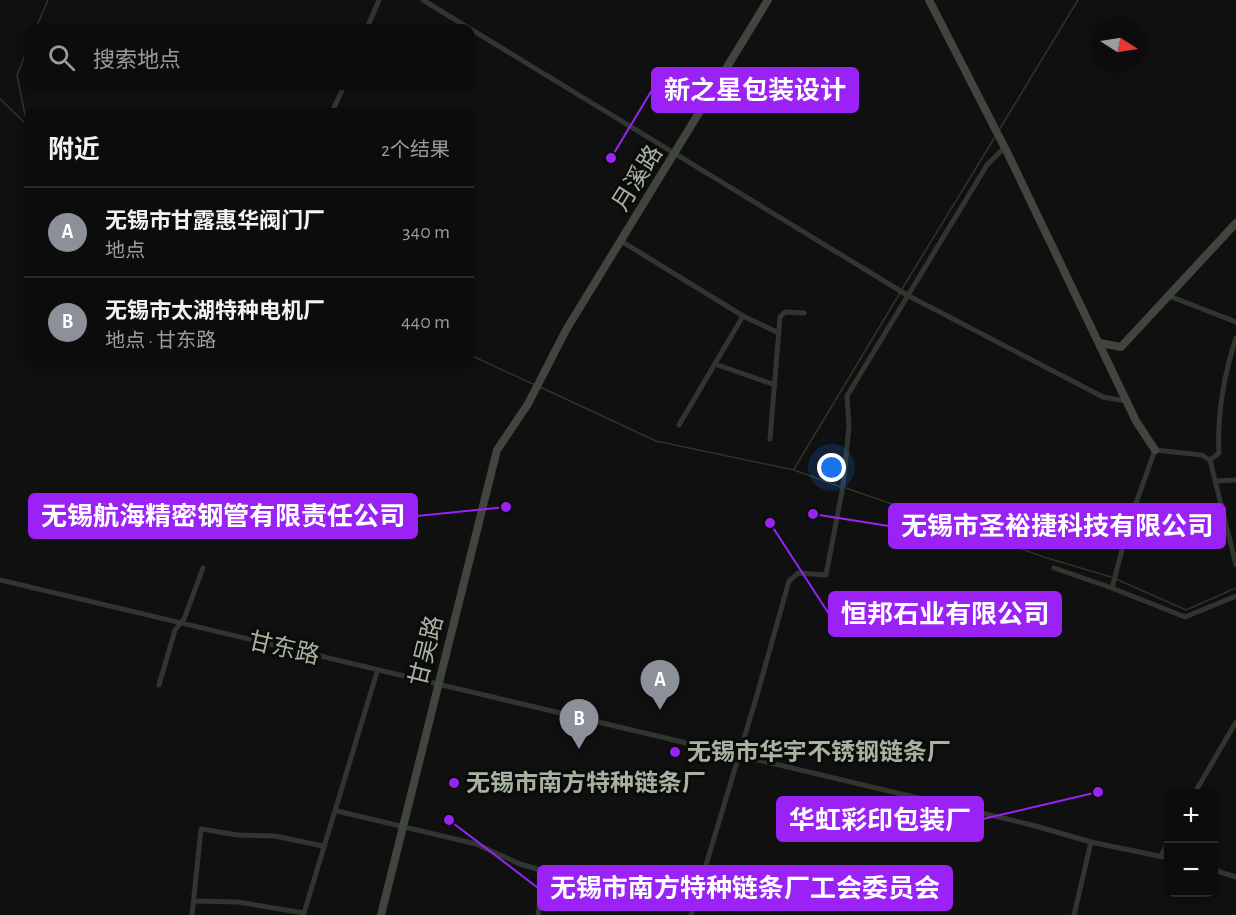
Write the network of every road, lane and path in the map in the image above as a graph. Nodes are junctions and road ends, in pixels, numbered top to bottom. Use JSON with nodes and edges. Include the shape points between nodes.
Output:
{"nodes":[{"id":1,"x":379,"y":0,"type":"edge"},
{"id":2,"x":423,"y":0,"type":"edge"},
{"id":3,"x":768,"y":0,"type":"edge"},
{"id":4,"x":929,"y":0,"type":"edge"},
{"id":5,"x":369,"y":24,"type":"edge"},
{"id":6,"x":463,"y":24,"type":"edge"},
{"id":7,"x":474,"y":31,"type":"edge"},
{"id":8,"x":342,"y":90,"type":"edge"},
{"id":9,"x":335,"y":108,"type":"edge"},
{"id":10,"x":1004,"y":148,"type":"junction"},
{"id":11,"x":675,"y":153,"type":"junction"},
{"id":12,"x":1236,"y":223,"type":"edge"},
{"id":13,"x":621,"y":241,"type":"junction"},
{"id":14,"x":906,"y":294,"type":"junction"},
{"id":15,"x":1169,"y":296,"type":"junction"},
{"id":16,"x":804,"y":313,"type":"dead end"},
{"id":17,"x":743,"y":316,"type":"junction"},
{"id":18,"x":1236,"y":322,"type":"edge"},
{"id":19,"x":779,"y":333,"type":"junction"},
{"id":20,"x":1236,"y":338,"type":"edge"},
{"id":21,"x":1100,"y":343,"type":"junction"},
{"id":22,"x":715,"y":364,"type":"junction"},
{"id":23,"x":775,"y":385,"type":"junction"},
{"id":24,"x":1126,"y":401,"type":"junction"},
{"id":25,"x":528,"y":404,"type":"joint"},
{"id":26,"x":679,"y":425,"type":"dead end"},
{"id":27,"x":770,"y":439,"type":"dead end"},
{"id":28,"x":1155,"y":450,"type":"junction"},
{"id":29,"x":1210,"y":460,"type":"junction"},
{"id":30,"x":1236,"y":480,"type":"edge"},
{"id":31,"x":1217,"y":481,"type":"junction"},
{"id":32,"x":1236,"y":565,"type":"edge"},
{"id":33,"x":203,"y":568,"type":"dead end"},
{"id":34,"x":1054,"y":568,"type":"dead end"},
{"id":35,"x":0,"y":580,"type":"edge"},
{"id":36,"x":1113,"y":585,"type":"junction"},
{"id":37,"x":1236,"y":596,"type":"edge"},
{"id":38,"x":180,"y":623,"type":"junction"},
{"id":39,"x":377,"y":672,"type":"junction"},
{"id":40,"x":438,"y":683,"type":"junction"},
{"id":41,"x":159,"y":685,"type":"dead end"},
{"id":42,"x":1236,"y":722,"type":"edge"},
{"id":43,"x":738,"y":756,"type":"junction"},
{"id":44,"x":1197,"y":789,"type":"edge"},
{"id":45,"x":337,"y":811,"type":"junction"},
{"id":46,"x":403,"y":825,"type":"junction"},
{"id":47,"x":1091,"y":842,"type":"junction"},
{"id":48,"x":1168,"y":843,"type":"edge"},
{"id":49,"x":323,"y":846,"type":"junction"},
{"id":50,"x":1161,"y":856,"type":"junction"},
{"id":51,"x":1164,"y":857,"type":"edge"},
{"id":52,"x":1218,"y":871,"type":"edge"},
{"id":53,"x":1236,"y":877,"type":"edge"},
{"id":54,"x":194,"y":901,"type":"junction"},
{"id":55,"x":192,"y":915,"type":"edge"},
{"id":56,"x":381,"y":915,"type":"edge"},
{"id":57,"x":538,"y":915,"type":"edge"},
{"id":58,"x":691,"y":915,"type":"edge"},
{"id":59,"x":1074,"y":915,"type":"edge"}],
"edges":[{"from":1,"to":5,"type":"street"},
{"from":2,"to":6,"type":"street"},
{"from":3,"to":11,"type":"street","name":"月溪路"},
{"from":4,"to":10,"type":"street"},
{"from":7,"to":11,"type":"street"},
{"from":8,"to":9,"type":"street"},
{"from":10,"to":14,"type":"street","via":[[987,165]]},
{"from":10,"to":21,"type":"street"},
{"from":11,"to":13,"type":"street","name":"月溪路"},
{"from":11,"to":14,"type":"street"},
{"from":12,"to":15,"type":"street"},
{"from":13,"to":17,"type":"street"},
{"from":13,"to":25,"type":"street","name":"月溪路","via":[[566,330]]},
{"from":14,"to":24,"type":"street","via":[[1103,397]]},
{"from":14,"to":43,"type":"street","via":[[847,396],[849,426],[843,486],[826,575],[798,573],[789,581]]},
{"from":15,"to":18,"type":"street"},
{"from":15,"to":21,"type":"street","via":[[1121,347]]},
{"from":16,"to":19,"type":"street","via":[[782,314]]},
{"from":17,"to":19,"type":"street"},
{"from":17,"to":22,"type":"street"},
{"from":19,"to":23,"type":"street"},
{"from":20,"to":29,"type":"street","via":[[1226,370],[1219,453]]},
{"from":21,"to":24,"type":"street"},
{"from":22,"to":23,"type":"street"},
{"from":22,"to":26,"type":"street"},
{"from":23,"to":27,"type":"street"},
{"from":24,"to":28,"type":"street"},
{"from":25,"to":40,"type":"street","name":"甘吴路","via":[[497,450],[488,476]]},
{"from":28,"to":29,"type":"street","via":[[1202,455]]},
{"from":28,"to":36,"type":"street"},
{"from":29,"to":31,"type":"street"},
{"from":30,"to":31,"type":"street"},
{"from":31,"to":32,"type":"street"},
{"from":33,"to":38,"type":"street"},
{"from":34,"to":36,"type":"street"},
{"from":35,"to":38,"type":"street","name":"甘东路"},
{"from":36,"to":37,"type":"street","via":[[1185,617]]},
{"from":38,"to":39,"type":"street","name":"甘东路"},
{"from":38,"to":41,"type":"street"},
{"from":39,"to":40,"type":"street","name":"甘东路"},
{"from":39,"to":45,"type":"street"},
{"from":40,"to":43,"type":"street","name":"甘东路"},
{"from":40,"to":46,"type":"street","name":"甘吴路"},
{"from":42,"to":44,"type":"street"},
{"from":43,"to":47,"type":"street","name":"甘东路"},
{"from":43,"to":58,"type":"street"},
{"from":45,"to":46,"type":"street"},
{"from":45,"to":49,"type":"street"},
{"from":46,"to":56,"type":"street","name":"甘吴路"},
{"from":46,"to":57,"type":"street","via":[[477,844],[544,872]]},
{"from":47,"to":50,"type":"street","name":"甘东路"},
{"from":47,"to":59,"type":"street"},
{"from":48,"to":50,"type":"street"},
{"from":49,"to":54,"type":"street","via":[[304,913],[238,902]]},
{"from":49,"to":54,"type":"street","via":[[275,836],[201,829]]},
{"from":50,"to":51,"type":"street","name":"甘东路"},
{"from":52,"to":53,"type":"street"},
{"from":54,"to":55,"type":"street"}]}
